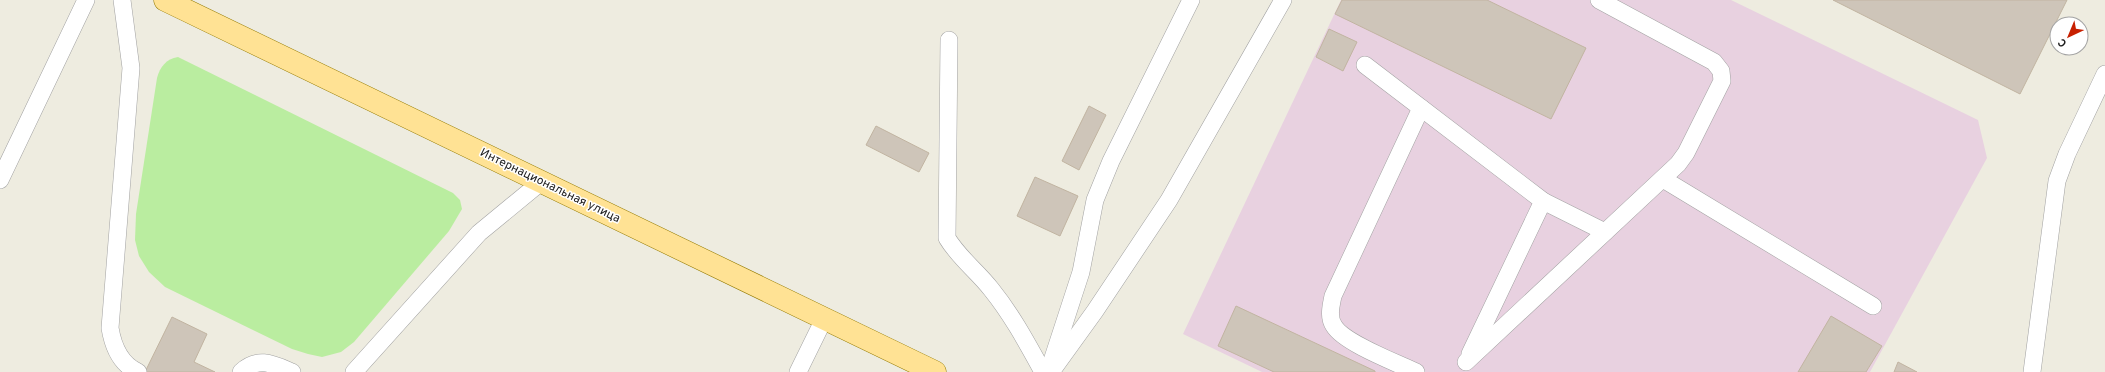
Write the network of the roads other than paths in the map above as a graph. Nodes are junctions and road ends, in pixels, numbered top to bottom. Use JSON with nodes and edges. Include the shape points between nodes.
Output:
{"nodes":[{"id":1,"x":86,"y":0,"type":"edge"},
{"id":2,"x":122,"y":0,"type":"edge"},
{"id":3,"x":165,"y":0,"type":"edge"},
{"id":4,"x":1191,"y":0,"type":"edge"},
{"id":5,"x":1283,"y":0,"type":"edge"},
{"id":6,"x":1599,"y":0,"type":"edge"},
{"id":7,"x":949,"y":40,"type":"dead end"},
{"id":8,"x":1365,"y":65,"type":"dead end"},
{"id":9,"x":2105,"y":74,"type":"edge"},
{"id":10,"x":1421,"y":108,"type":"junction"},
{"id":11,"x":1662,"y":179,"type":"junction"},
{"id":12,"x":0,"y":180,"type":"edge"},
{"id":13,"x":541,"y":182,"type":"junction"},
{"id":14,"x":1543,"y":201,"type":"junction"},
{"id":15,"x":1605,"y":232,"type":"junction"},
{"id":16,"x":1873,"y":306,"type":"dead end"},
{"id":17,"x":824,"y":319,"type":"junction"},
{"id":18,"x":1464,"y":367,"type":"edge"},
{"id":19,"x":138,"y":372,"type":"edge"},
{"id":20,"x":241,"y":372,"type":"edge"},
{"id":21,"x":292,"y":372,"type":"edge"},
{"id":22,"x":354,"y":372,"type":"edge"},
{"id":23,"x":798,"y":372,"type":"edge"},
{"id":24,"x":935,"y":372,"type":"edge"},
{"id":25,"x":1044,"y":372,"type":"edge"},
{"id":26,"x":1050,"y":372,"type":"edge"},
{"id":27,"x":1416,"y":372,"type":"edge"},
{"id":28,"x":2032,"y":372,"type":"edge"}],
"edges":[{"from":1,"to":12,"type":"lane"},
{"from":2,"to":19,"type":"lane","via":[[131,68],[110,328],[112,343],[119,356]]},
{"from":3,"to":13,"type":"main road","name":"Интернациональная улица"},
{"from":4,"to":26,"type":"lane","via":[[1095,200],[1081,272]]},
{"from":5,"to":26,"type":"lane","via":[[1168,200],[1095,311]]},
{"from":6,"to":11,"type":"lane","via":[[1714,62],[1721,71],[1722,81],[1686,153]]},
{"from":7,"to":25,"type":"lane","via":[[947,238],[956,252],[1010,312]]},
{"from":8,"to":10,"type":"lane"},
{"from":9,"to":28,"type":"lane","via":[[2057,181]]},
{"from":10,"to":14,"type":"lane"},
{"from":10,"to":27,"type":"lane","via":[[1333,296],[1330,310],[1334,326],[1344,338]]},
{"from":11,"to":15,"type":"lane"},
{"from":11,"to":16,"type":"lane"},
{"from":13,"to":17,"type":"main road","name":"Интернациональная улица"},
{"from":13,"to":22,"type":"lane","via":[[479,234]]},
{"from":14,"to":15,"type":"lane"},
{"from":14,"to":18,"type":"lane"},
{"from":15,"to":18,"type":"lane"},
{"from":17,"to":23,"type":"lane"},
{"from":17,"to":24,"type":"main road","name":"Интернациональная улица"},
{"from":20,"to":21,"type":"lane","via":[[256,362],[269,362]]}]}
